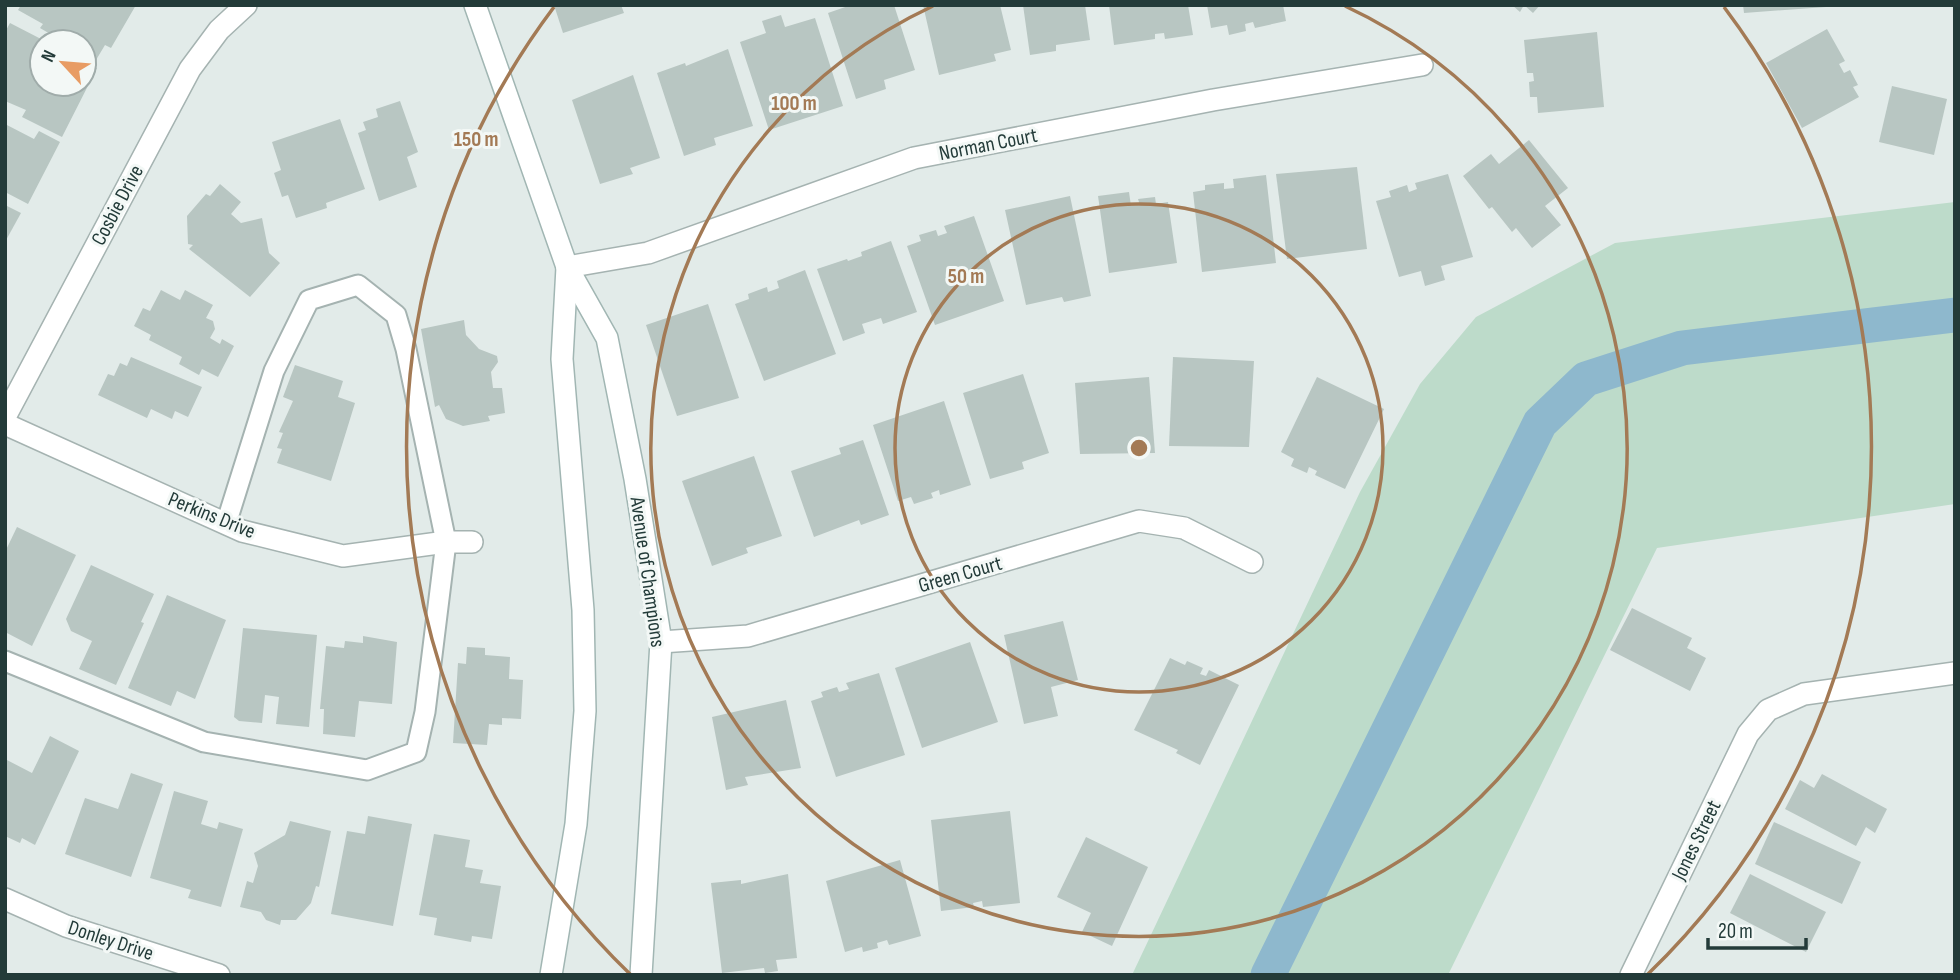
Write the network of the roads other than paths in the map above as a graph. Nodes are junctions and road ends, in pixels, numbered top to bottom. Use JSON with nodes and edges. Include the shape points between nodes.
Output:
{"nodes":[{"id":1,"x":246,"y":5,"type":"edge"},
{"id":2,"x":475,"y":5,"type":"edge"},
{"id":3,"x":1422,"y":65,"type":"dead end"},
{"id":4,"x":567,"y":267,"type":"junction"},
{"id":5,"x":5,"y":417,"type":"edge"},
{"id":6,"x":5,"y":424,"type":"edge"},
{"id":7,"x":226,"y":524,"type":"junction"},
{"id":8,"x":446,"y":542,"type":"junction"},
{"id":9,"x":472,"y":542,"type":"dead end"},
{"id":10,"x":1252,"y":562,"type":"dead end"},
{"id":11,"x":661,"y":642,"type":"junction"},
{"id":12,"x":5,"y":661,"type":"edge"},
{"id":13,"x":1955,"y":673,"type":"edge"},
{"id":14,"x":5,"y":898,"type":"edge"},
{"id":15,"x":219,"y":975,"type":"edge"},
{"id":16,"x":551,"y":975,"type":"edge"},
{"id":17,"x":641,"y":975,"type":"edge"},
{"id":18,"x":1631,"y":975,"type":"edge"}],
"edges":[{"from":1,"to":5,"type":"street","name":"Cosbie Drive","via":[[219,30],[190,69]]},
{"from":2,"to":4,"type":"street","name":"Avenue of Champions"},
{"from":3,"to":4,"type":"street","name":"Norman Court","via":[[914,158],[648,253]]},
{"from":4,"to":11,"type":"street","name":"Avenue of Champions","via":[[607,338]]},
{"from":4,"to":16,"type":"street","name":"Avenue of Champions","via":[[562,359],[583,610],[585,711],[576,824]]},
{"from":6,"to":7,"type":"street","name":"Perkins Drive"},
{"from":7,"to":8,"type":"street","name":"Perkins Drive","via":[[343,556]]},
{"from":7,"to":8,"type":"lane","via":[[274,371],[309,300],[358,285],[396,315]]},
{"from":8,"to":9,"type":"street","name":"Perkins Drive"},
{"from":8,"to":12,"type":"lane","via":[[416,752],[367,770],[204,742]]},
{"from":10,"to":11,"type":"street","name":"Green Court","via":[[1184,528],[1139,521],[748,636]]},
{"from":11,"to":17,"type":"street","name":"Avenue of Champions"},
{"from":13,"to":18,"type":"street","name":"Jones Street","via":[[1804,694],[1768,710],[1748,734]]},
{"from":14,"to":15,"type":"street","name":"Donley Drive","via":[[66,926]]}]}
